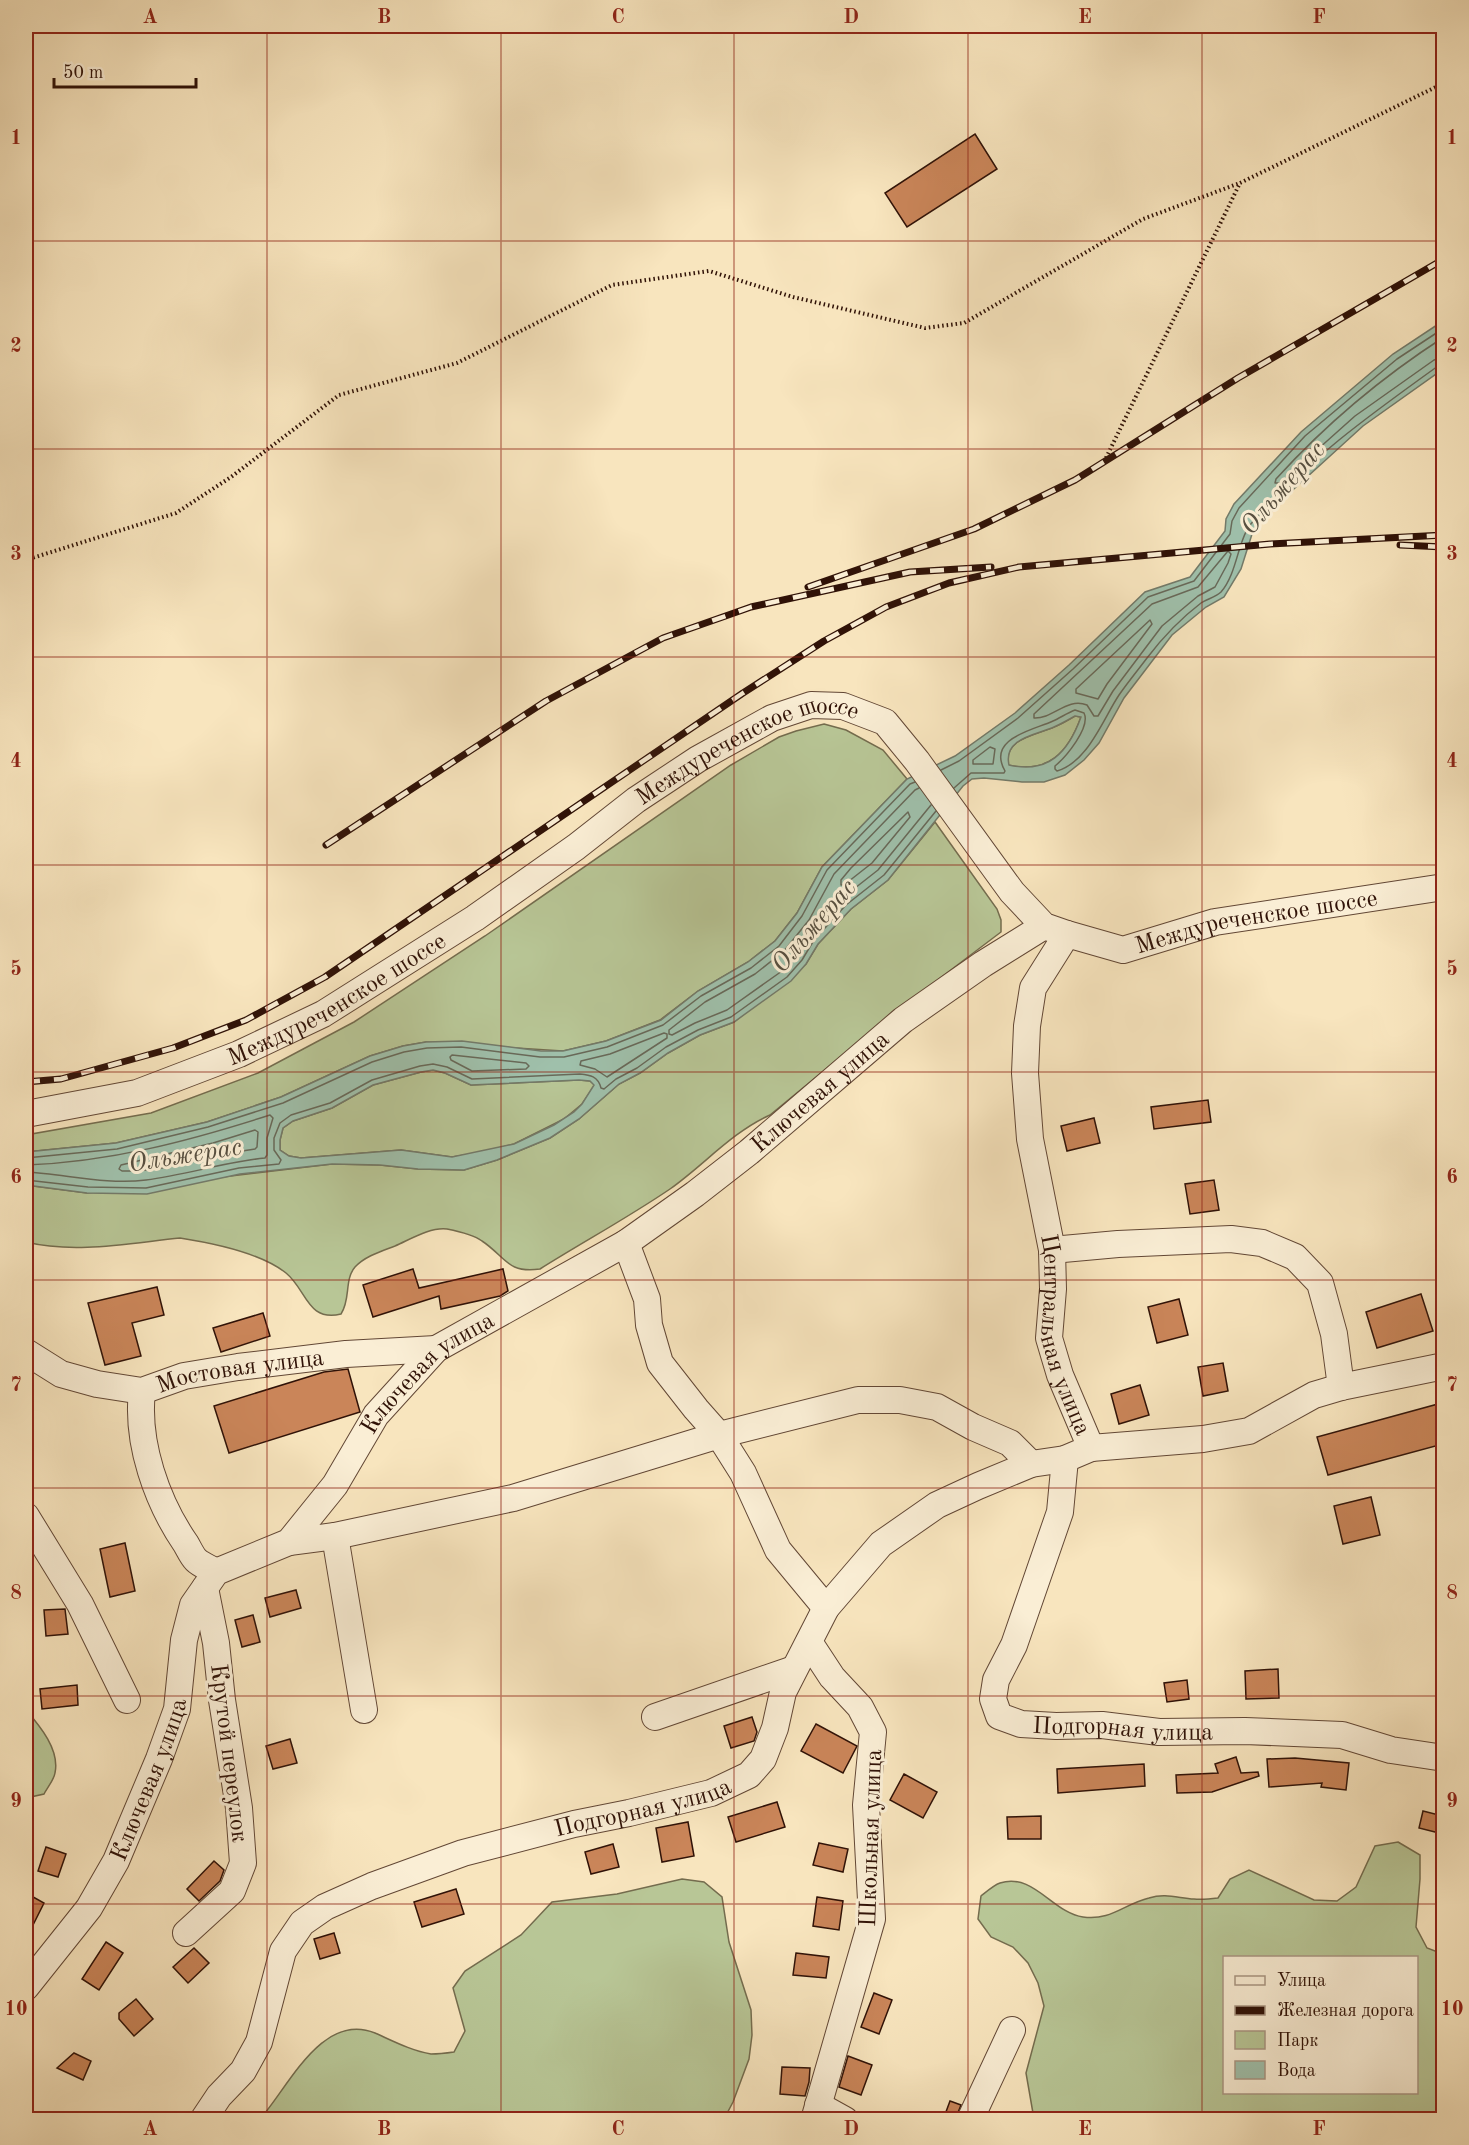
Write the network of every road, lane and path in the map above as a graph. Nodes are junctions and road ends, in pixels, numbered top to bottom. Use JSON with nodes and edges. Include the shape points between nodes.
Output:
{"nodes":[{"id":1,"x":1443,"y":83,"type":"edge"},
{"id":2,"x":1240,"y":183,"type":"junction"},
{"id":3,"x":1104,"y":462,"type":"dead end"},
{"id":4,"x":29,"y":559,"type":"dead end"},
{"id":5,"x":1443,"y":887,"type":"edge"},
{"id":6,"x":1055,"y":930,"type":"junction"},
{"id":7,"x":26,"y":1114,"type":"edge"},
{"id":8,"x":626,"y":1243,"type":"junction"},
{"id":9,"x":1052,"y":1250,"type":"junction"},
{"id":10,"x":436,"y":1349,"type":"junction"},
{"id":11,"x":26,"y":1353,"type":"edge"},
{"id":12,"x":1443,"y":1366,"type":"edge"},
{"id":13,"x":1341,"y":1387,"type":"junction"},
{"id":14,"x":141,"y":1391,"type":"junction"},
{"id":15,"x":719,"y":1436,"type":"junction"},
{"id":16,"x":1091,"y":1448,"type":"junction"},
{"id":17,"x":1065,"y":1459,"type":"junction"},
{"id":18,"x":1031,"y":1464,"type":"junction"},
{"id":19,"x":26,"y":1516,"type":"edge"},
{"id":20,"x":335,"y":1536,"type":"junction"},
{"id":21,"x":289,"y":1542,"type":"junction"},
{"id":22,"x":34,"y":1544,"type":"edge"},
{"id":23,"x":210,"y":1580,"type":"junction"},
{"id":24,"x":826,"y":1608,"type":"junction"},
{"id":25,"x":809,"y":1642,"type":"junction"},
{"id":26,"x":794,"y":1669,"type":"junction"},
{"id":27,"x":126,"y":1700,"type":"dead end"},
{"id":28,"x":364,"y":1710,"type":"dead end"},
{"id":29,"x":655,"y":1717,"type":"dead end"},
{"id":30,"x":1443,"y":1758,"type":"edge"},
{"id":31,"x":186,"y":1932,"type":"dead end"},
{"id":32,"x":26,"y":1987,"type":"edge"},
{"id":33,"x":1012,"y":2030,"type":"dead end"},
{"id":34,"x":816,"y":2112,"type":"edge"},
{"id":35,"x":203,"y":2120,"type":"edge"},
{"id":36,"x":845,"y":2120,"type":"edge"},
{"id":37,"x":970,"y":2120,"type":"edge"}],
"edges":[{"from":1,"to":2,"type":"path"},
{"from":2,"to":3,"type":"path"},
{"from":2,"to":4,"type":"path","via":[[1143,219],[964,323],[925,328],[793,297],[709,271],[612,285],[457,363],[339,395],[177,513]]},
{"from":5,"to":6,"type":"street","name":"Междуреченское шоссе","via":[[1215,922],[1123,950]]},
{"from":6,"to":7,"type":"street","name":"Междуреченское шоссе","via":[[1012,892],[885,722],[843,706],[811,705],[772,718],[689,765],[475,918],[323,1014],[239,1054],[137,1093]]},
{"from":6,"to":8,"type":"street","name":"Ключевая улица","via":[[983,964],[903,1020],[749,1152]]},
{"from":6,"to":9,"type":"street","name":"Центральная улица","via":[[1034,988],[1025,1073],[1030,1139]]},
{"from":8,"to":10,"type":"street","name":"Ключевая улица"},
{"from":8,"to":15,"type":"street","via":[[647,1299],[649,1325],[660,1363]]},
{"from":9,"to":13,"type":"street","via":[[1231,1239],[1262,1243],[1295,1257],[1320,1283],[1334,1334]]},
{"from":9,"to":16,"type":"street","name":"Центральная улица","via":[[1049,1338]]},
{"from":10,"to":14,"type":"street","name":"Мостовая улица","via":[[345,1354],[238,1367],[184,1376]]},
{"from":10,"to":21,"type":"street","name":"Ключевая улица","via":[[376,1415],[335,1485]]},
{"from":11,"to":14,"type":"street","via":[[62,1374]]},
{"from":12,"to":13,"type":"street","name":"Центральная улица"},
{"from":13,"to":16,"type":"street","name":"Центральная улица","via":[[1314,1395],[1249,1431],[1203,1439]]},
{"from":14,"to":23,"type":"street","name":"Мостовая улица","via":[[139,1410],[153,1477],[176,1530]]},
{"from":15,"to":18,"type":"street","via":[[858,1400],[900,1400],[937,1407],[1010,1443]]},
{"from":15,"to":20,"type":"street","via":[[513,1498]]},
{"from":15,"to":24,"type":"street","via":[[743,1473],[778,1550]]},
{"from":16,"to":17,"type":"street","name":"Подгорная улица"},
{"from":17,"to":18,"type":"street","name":"Подгорная улица"},
{"from":17,"to":30,"type":"street","name":"Подгорная улица","via":[[1060,1512],[1018,1635],[996,1680],[993,1699],[999,1716],[1021,1724],[1102,1725],[1159,1732],[1342,1735],[1391,1750]]},
{"from":18,"to":24,"type":"street","name":"Подгорная улица","via":[[937,1505],[881,1544]]},
{"from":19,"to":22,"type":"street","name":"Ключевая улица"},
{"from":20,"to":21,"type":"street"},
{"from":20,"to":28,"type":"street"},
{"from":21,"to":23,"type":"street","name":"Ключевая улица"},
{"from":22,"to":27,"type":"street","name":"Ключевая улица","via":[[80,1604]]},
{"from":23,"to":31,"type":"street","name":"Крутой переулок","via":[[243,1863],[232,1891]]},
{"from":23,"to":32,"type":"street","name":"Ключевая улица","via":[[193,1605],[184,1640],[177,1709],[117,1861],[89,1908]]},
{"from":24,"to":25,"type":"street","name":"Подгорная улица"},
{"from":25,"to":26,"type":"street","name":"Подгорная улица"},
{"from":25,"to":34,"type":"street","name":"Школьная улица","via":[[832,1677],[860,1707],[873,1732],[866,1805],[872,1919]]},
{"from":26,"to":29,"type":"street"},
{"from":26,"to":35,"type":"street","name":"Подгорная улица","via":[[763,1759],[749,1775],[711,1793],[463,1854],[372,1886],[325,1907],[302,1923],[283,1951],[260,2042],[243,2071]]},
{"from":33,"to":37,"type":"street"},
{"from":34,"to":36,"type":"street"}]}
